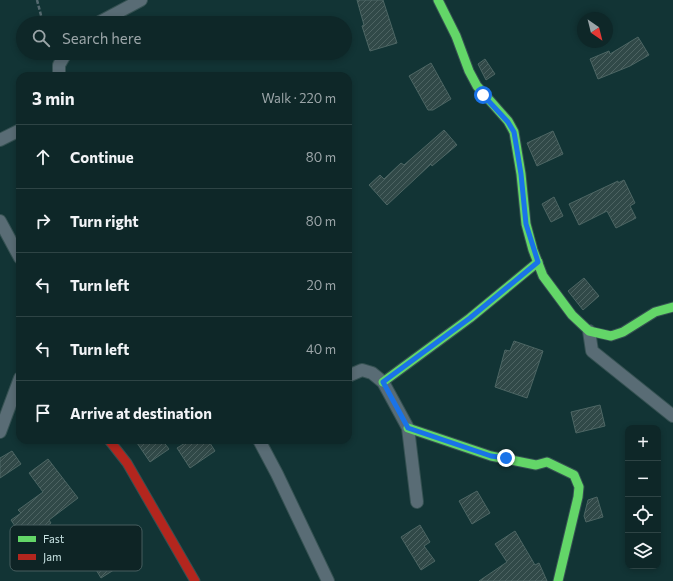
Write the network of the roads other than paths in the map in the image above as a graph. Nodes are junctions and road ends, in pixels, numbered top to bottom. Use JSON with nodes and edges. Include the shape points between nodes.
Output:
{"nodes":[{"id":1,"x":141,"y":0,"type":"edge"},
{"id":2,"x":438,"y":0,"type":"edge"},
{"id":3,"x":111,"y":16,"type":"edge"},
{"id":4,"x":62,"y":60,"type":"edge"},
{"id":5,"x":58,"y":72,"type":"edge"},
{"id":6,"x":16,"y":132,"type":"edge"},
{"id":7,"x":0,"y":140,"type":"edge"},
{"id":8,"x":0,"y":221,"type":"edge"},
{"id":9,"x":16,"y":251,"type":"edge"},
{"id":10,"x":538,"y":262,"type":"junction"},
{"id":11,"x":673,"y":307,"type":"edge"},
{"id":12,"x":589,"y":331,"type":"junction"},
{"id":13,"x":352,"y":374,"type":"edge"},
{"id":14,"x":383,"y":382,"type":"junction"},
{"id":15,"x":16,"y":389,"type":"edge"},
{"id":16,"x":673,"y":416,"type":"edge"},
{"id":17,"x":408,"y":428,"type":"junction"},
{"id":18,"x":0,"y":432,"type":"edge"},
{"id":19,"x":112,"y":444,"type":"edge"},
{"id":20,"x":261,"y":444,"type":"edge"},
{"id":21,"x":417,"y":502,"type":"dead end"},
{"id":22,"x":195,"y":581,"type":"edge"},
{"id":23,"x":328,"y":581,"type":"edge"},
{"id":24,"x":558,"y":581,"type":"edge"}],
"edges":[{"from":1,"to":3,"type":"street"},
{"from":2,"to":10,"type":"street","via":[[477,86],[514,132],[526,224]]},
{"from":4,"to":5,"type":"street"},
{"from":6,"to":7,"type":"street"},
{"from":8,"to":9,"type":"street"},
{"from":10,"to":12,"type":"street","via":[[544,276],[572,315]]},
{"from":10,"to":14,"type":"street","via":[[470,318]]},
{"from":11,"to":12,"type":"street","via":[[655,312],[623,332],[611,336]]},
{"from":12,"to":16,"type":"street","via":[[592,351]]},
{"from":13,"to":14,"type":"street","via":[[362,370],[372,373]]},
{"from":14,"to":17,"type":"street"},
{"from":15,"to":18,"type":"street"},
{"from":17,"to":21,"type":"street"},
{"from":17,"to":24,"type":"street","via":[[491,456],[536,465],[547,462],[574,475],[579,486],[578,497]]},
{"from":19,"to":22,"type":"street","via":[[127,463]]},
{"from":20,"to":23,"type":"street"}]}
